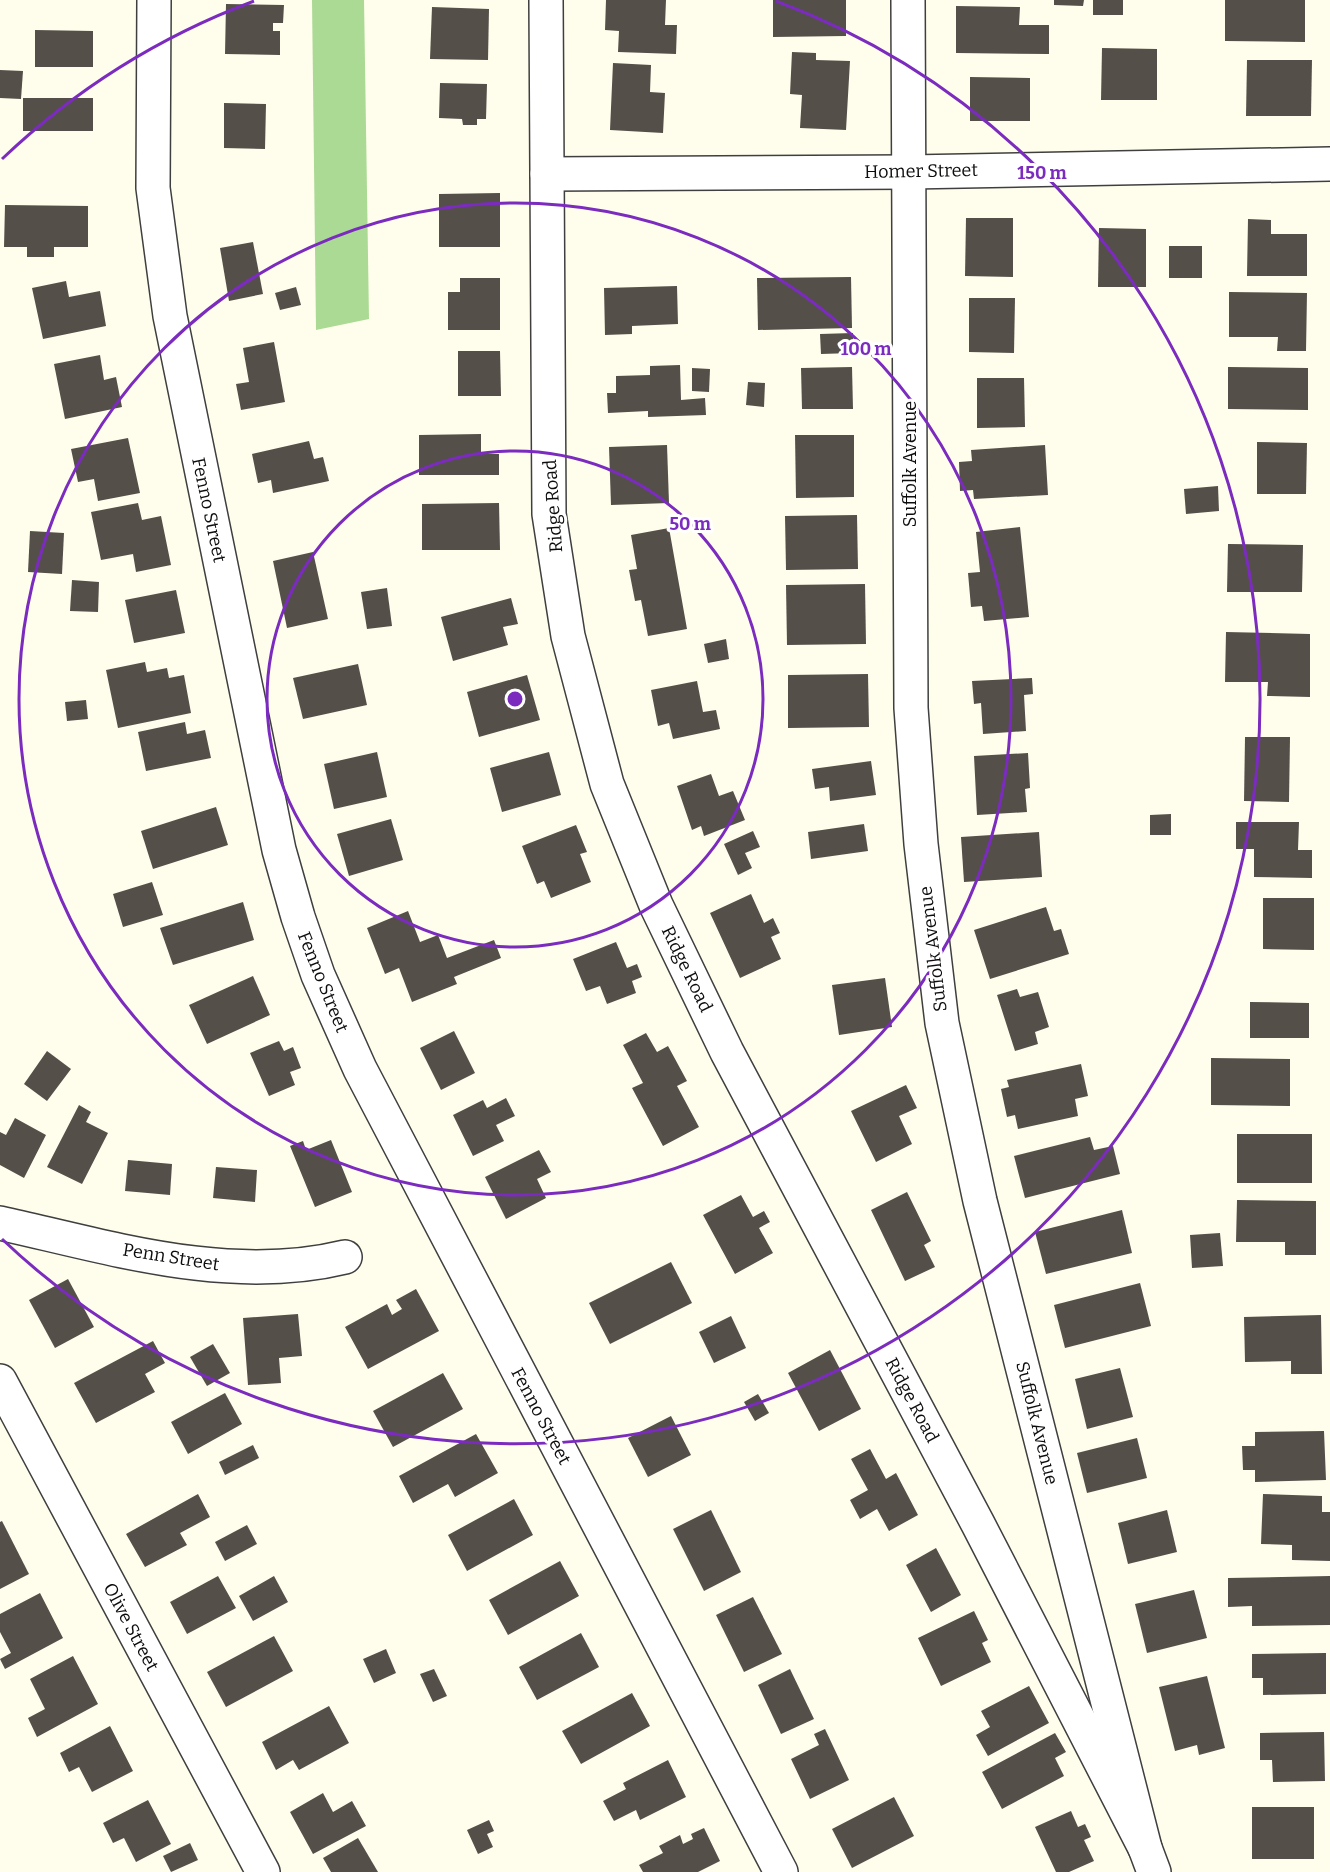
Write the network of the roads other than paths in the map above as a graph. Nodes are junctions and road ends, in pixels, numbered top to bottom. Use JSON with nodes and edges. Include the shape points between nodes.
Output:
{"nodes":[{"id":1,"x":154,"y":0,"type":"edge"},
{"id":2,"x":546,"y":0,"type":"edge"},
{"id":3,"x":908,"y":0,"type":"edge"},
{"id":4,"x":1330,"y":164,"type":"edge"},
{"id":5,"x":910,"y":172,"type":"junction"},
{"id":6,"x":547,"y":174,"type":"junction"},
{"id":7,"x":0,"y":1223,"type":"edge"},
{"id":8,"x":345,"y":1257,"type":"dead end"},
{"id":9,"x":0,"y":1381,"type":"edge"},
{"id":10,"x":1149,"y":1860,"type":"edge"},
{"id":11,"x":263,"y":1872,"type":"edge"},
{"id":12,"x":781,"y":1872,"type":"edge"}],
"edges":[{"from":1,"to":12,"type":"street","name":"Fenno Street","via":[[152,164],[164,279],[272,819],[298,917],[330,1005],[360,1069]]},
{"from":2,"to":6,"type":"street","name":"Ridge Road"},
{"from":3,"to":5,"type":"street","name":"Suffolk Avenue"},
{"from":4,"to":5,"type":"street","name":"Homer Street"},
{"from":5,"to":6,"type":"street","name":"Homer Street"},
{"from":5,"to":10,"type":"street","name":"Suffolk Avenue","via":[[911,708],[921,844],[942,1023],[980,1201]]},
{"from":6,"to":10,"type":"street","name":"Ridge Road","via":[[549,514],[568,636],[607,784],[656,905],[728,1052],[978,1524]]},
{"from":7,"to":8,"type":"street","name":"Penn Street","via":[[194,1263],[289,1266]]},
{"from":9,"to":11,"type":"street","name":"Olive Street"}]}
